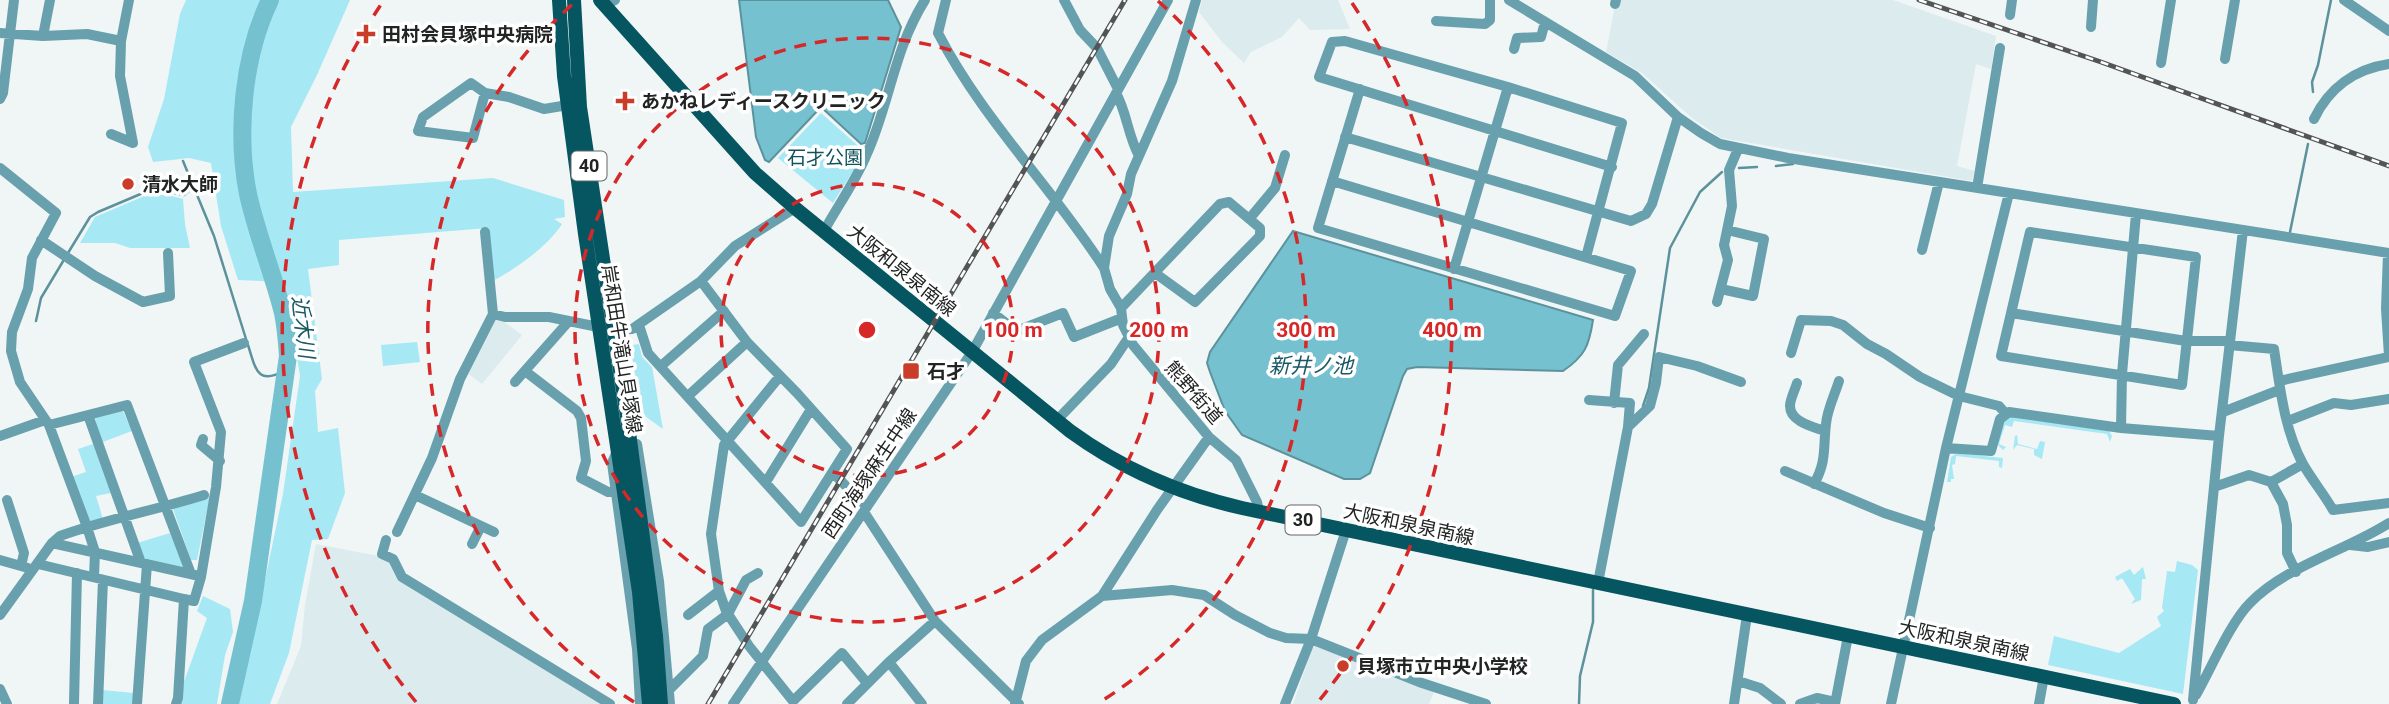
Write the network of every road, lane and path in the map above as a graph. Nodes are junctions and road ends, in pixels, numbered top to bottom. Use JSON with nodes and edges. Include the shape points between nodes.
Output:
{"nodes":[{"id":1,"x":14,"y":0,"type":"edge"},
{"id":2,"x":50,"y":0,"type":"edge"},
{"id":3,"x":129,"y":0,"type":"edge"},
{"id":4,"x":559,"y":0,"type":"edge"},
{"id":5,"x":574,"y":0,"type":"edge"},
{"id":6,"x":925,"y":0,"type":"edge"},
{"id":7,"x":946,"y":0,"type":"edge"},
{"id":8,"x":1064,"y":0,"type":"edge"},
{"id":9,"x":1168,"y":0,"type":"edge"},
{"id":10,"x":1196,"y":0,"type":"edge"},
{"id":11,"x":1490,"y":0,"type":"edge"},
{"id":12,"x":1509,"y":0,"type":"edge"},
{"id":13,"x":2012,"y":0,"type":"edge"},
{"id":14,"x":2093,"y":0,"type":"edge"},
{"id":15,"x":2171,"y":0,"type":"edge"},
{"id":16,"x":2235,"y":0,"type":"edge"},
{"id":17,"x":2344,"y":0,"type":"edge"},
{"id":18,"x":607,"y":2,"type":"edge"},
{"id":19,"x":2010,"y":15,"type":"dead end"},
{"id":20,"x":1436,"y":21,"type":"dead end"},
{"id":21,"x":1545,"y":22,"type":"junction"},
{"id":22,"x":2091,"y":27,"type":"dead end"},
{"id":23,"x":2389,"y":31,"type":"edge"},
{"id":24,"x":4,"y":33,"type":"edge"},
{"id":25,"x":43,"y":36,"type":"junction"},
{"id":26,"x":121,"y":41,"type":"junction"},
{"id":27,"x":2000,"y":48,"type":"dead end"},
{"id":28,"x":1514,"y":49,"type":"dead end"},
{"id":29,"x":2225,"y":59,"type":"dead end"},
{"id":30,"x":2161,"y":63,"type":"dead end"},
{"id":31,"x":2389,"y":64,"type":"edge"},
{"id":32,"x":1508,"y":87,"type":"junction"},
{"id":33,"x":1360,"y":89,"type":"junction"},
{"id":34,"x":1117,"y":91,"type":"junction"},
{"id":35,"x":485,"y":93,"type":"junction"},
{"id":36,"x":0,"y":99,"type":"edge"},
{"id":37,"x":568,"y":105,"type":"junction"},
{"id":38,"x":1678,"y":117,"type":"junction"},
{"id":39,"x":2314,"y":119,"type":"dead end"},
{"id":40,"x":1494,"y":130,"type":"junction"},
{"id":41,"x":111,"y":134,"type":"dead end"},
{"id":42,"x":1345,"y":137,"type":"junction"},
{"id":43,"x":1738,"y":149,"type":"junction"},
{"id":44,"x":1285,"y":155,"type":"dead end"},
{"id":45,"x":1139,"y":156,"type":"junction"},
{"id":46,"x":1612,"y":167,"type":"junction"},
{"id":47,"x":0,"y":168,"type":"edge"},
{"id":48,"x":1481,"y":177,"type":"junction"},
{"id":49,"x":1332,"y":181,"type":"junction"},
{"id":50,"x":1939,"y":182,"type":"junction"},
{"id":51,"x":1977,"y":188,"type":"junction"},
{"id":52,"x":2009,"y":193,"type":"junction"},
{"id":53,"x":1056,"y":203,"type":"junction"},
{"id":54,"x":795,"y":208,"type":"junction"},
{"id":55,"x":1599,"y":212,"type":"junction"},
{"id":56,"x":2136,"y":214,"type":"junction"},
{"id":57,"x":1250,"y":218,"type":"junction"},
{"id":58,"x":1467,"y":222,"type":"junction"},
{"id":59,"x":1727,"y":230,"type":"junction"},
{"id":60,"x":2243,"y":230,"type":"junction"},
{"id":61,"x":824,"y":231,"type":"junction"},
{"id":62,"x":485,"y":232,"type":"dead end"},
{"id":63,"x":41,"y":240,"type":"junction"},
{"id":64,"x":2132,"y":247,"type":"junction"},
{"id":65,"x":1922,"y":250,"type":"dead end"},
{"id":66,"x":168,"y":253,"type":"dead end"},
{"id":67,"x":2388,"y":253,"type":"edge"},
{"id":68,"x":1586,"y":257,"type":"junction"},
{"id":69,"x":1104,"y":268,"type":"junction"},
{"id":70,"x":1454,"y":269,"type":"junction"},
{"id":71,"x":1155,"y":273,"type":"junction"},
{"id":72,"x":701,"y":281,"type":"junction"},
{"id":73,"x":1721,"y":289,"type":"junction"},
{"id":74,"x":1717,"y":302,"type":"dead end"},
{"id":75,"x":724,"y":312,"type":"junction"},
{"id":76,"x":993,"y":313,"type":"junction"},
{"id":77,"x":1121,"y":313,"type":"junction"},
{"id":78,"x":2011,"y":313,"type":"junction"},
{"id":79,"x":493,"y":314,"type":"junction"},
{"id":80,"x":569,"y":321,"type":"junction"},
{"id":81,"x":639,"y":325,"type":"junction"},
{"id":82,"x":598,"y":326,"type":"junction"},
{"id":83,"x":613,"y":330,"type":"junction"},
{"id":84,"x":2126,"y":331,"type":"junction"},
{"id":85,"x":1644,"y":334,"type":"dead end"},
{"id":86,"x":1129,"y":337,"type":"junction"},
{"id":87,"x":2186,"y":341,"type":"junction"},
{"id":88,"x":747,"y":342,"type":"junction"},
{"id":89,"x":244,"y":343,"type":"dead end"},
{"id":90,"x":2229,"y":343,"type":"junction"},
{"id":91,"x":2389,"y":348,"type":"edge"},
{"id":92,"x":972,"y":352,"type":"junction"},
{"id":93,"x":1791,"y":352,"type":"dead end"},
{"id":94,"x":2389,"y":356,"type":"edge"},
{"id":95,"x":661,"y":366,"type":"junction"},
{"id":96,"x":619,"y":370,"type":"junction"},
{"id":97,"x":525,"y":371,"type":"junction"},
{"id":98,"x":2122,"y":374,"type":"junction"},
{"id":99,"x":780,"y":376,"type":"junction"},
{"id":100,"x":1839,"y":381,"type":"dead end"},
{"id":101,"x":515,"y":382,"type":"dead end"},
{"id":102,"x":1741,"y":382,"type":"dead end"},
{"id":103,"x":1797,"y":383,"type":"dead end"},
{"id":104,"x":2279,"y":385,"type":"junction"},
{"id":105,"x":688,"y":396,"type":"junction"},
{"id":106,"x":1959,"y":396,"type":"junction"},
{"id":107,"x":2389,"y":399,"type":"edge"},
{"id":108,"x":1588,"y":400,"type":"dead end"},
{"id":109,"x":1614,"y":403,"type":"junction"},
{"id":110,"x":811,"y":409,"type":"junction"},
{"id":111,"x":2223,"y":412,"type":"junction"},
{"id":112,"x":2006,"y":414,"type":"junction"},
{"id":113,"x":88,"y":415,"type":"junction"},
{"id":114,"x":1057,"y":420,"type":"junction"},
{"id":115,"x":2288,"y":421,"type":"junction"},
{"id":116,"x":47,"y":422,"type":"junction"},
{"id":117,"x":1628,"y":428,"type":"junction"},
{"id":118,"x":2121,"y":428,"type":"junction"},
{"id":119,"x":1825,"y":431,"type":"junction"},
{"id":120,"x":0,"y":436,"type":"edge"},
{"id":121,"x":2219,"y":436,"type":"junction"},
{"id":122,"x":1209,"y":437,"type":"junction"},
{"id":123,"x":203,"y":439,"type":"dead end"},
{"id":124,"x":727,"y":439,"type":"junction"},
{"id":125,"x":1946,"y":448,"type":"junction"},
{"id":126,"x":618,"y":449,"type":"junction"},
{"id":127,"x":220,"y":461,"type":"junction"},
{"id":128,"x":2303,"y":464,"type":"junction"},
{"id":129,"x":1785,"y":471,"type":"dead end"},
{"id":130,"x":834,"y":474,"type":"junction"},
{"id":131,"x":766,"y":482,"type":"junction"},
{"id":132,"x":2271,"y":482,"type":"junction"},
{"id":133,"x":1814,"y":484,"type":"junction"},
{"id":134,"x":2214,"y":486,"type":"junction"},
{"id":135,"x":1173,"y":488,"type":"junction"},
{"id":136,"x":616,"y":492,"type":"junction"},
{"id":137,"x":204,"y":495,"type":"dead end"},
{"id":138,"x":415,"y":495,"type":"junction"},
{"id":139,"x":7,"y":500,"type":"dead end"},
{"id":140,"x":2389,"y":503,"type":"edge"},
{"id":141,"x":166,"y":507,"type":"junction"},
{"id":142,"x":865,"y":510,"type":"junction"},
{"id":143,"x":1259,"y":511,"type":"junction"},
{"id":144,"x":124,"y":515,"type":"junction"},
{"id":145,"x":2389,"y":523,"type":"edge"},
{"id":146,"x":481,"y":526,"type":"junction"},
{"id":147,"x":87,"y":527,"type":"junction"},
{"id":148,"x":403,"y":527,"type":"dead end"},
{"id":149,"x":1930,"y":528,"type":"junction"},
{"id":150,"x":1346,"y":530,"type":"junction"},
{"id":151,"x":494,"y":532,"type":"dead end"},
{"id":152,"x":386,"y":540,"type":"dead end"},
{"id":153,"x":2389,"y":542,"type":"edge"},
{"id":154,"x":52,"y":543,"type":"junction"},
{"id":155,"x":472,"y":544,"type":"dead end"},
{"id":156,"x":2350,"y":545,"type":"junction"},
{"id":157,"x":95,"y":552,"type":"junction"},
{"id":158,"x":0,"y":561,"type":"edge"},
{"id":159,"x":144,"y":563,"type":"junction"},
{"id":160,"x":21,"y":566,"type":"junction"},
{"id":161,"x":36,"y":567,"type":"junction"},
{"id":162,"x":2296,"y":572,"type":"junction"},
{"id":163,"x":77,"y":573,"type":"junction"},
{"id":164,"x":758,"y":573,"type":"dead end"},
{"id":165,"x":196,"y":576,"type":"junction"},
{"id":166,"x":99,"y":579,"type":"junction"},
{"id":167,"x":1598,"y":583,"type":"junction"},
{"id":168,"x":145,"y":590,"type":"junction"},
{"id":169,"x":719,"y":591,"type":"junction"},
{"id":170,"x":645,"y":592,"type":"junction"},
{"id":171,"x":1102,"y":596,"type":"junction"},
{"id":172,"x":184,"y":599,"type":"junction"},
{"id":173,"x":728,"y":614,"type":"junction"},
{"id":174,"x":0,"y":615,"type":"edge"},
{"id":175,"x":688,"y":615,"type":"dead end"},
{"id":176,"x":1747,"y":615,"type":"junction"},
{"id":177,"x":936,"y":621,"type":"junction"},
{"id":178,"x":1848,"y":636,"type":"junction"},
{"id":179,"x":1311,"y":639,"type":"junction"},
{"id":180,"x":1902,"y":647,"type":"junction"},
{"id":181,"x":762,"y":661,"type":"junction"},
{"id":182,"x":889,"y":662,"type":"junction"},
{"id":183,"x":2044,"y":676,"type":"junction"},
{"id":184,"x":1738,"y":681,"type":"junction"},
{"id":185,"x":867,"y":683,"type":"junction"},
{"id":186,"x":670,"y":689,"type":"junction"},
{"id":187,"x":0,"y":690,"type":"edge"},
{"id":188,"x":794,"y":702,"type":"edge"},
{"id":189,"x":2193,"y":702,"type":"edge"},
{"id":190,"x":1017,"y":703,"type":"edge"},
{"id":191,"x":1835,"y":703,"type":"edge"},
{"id":192,"x":7,"y":704,"type":"edge"},
{"id":193,"x":72,"y":704,"type":"edge"},
{"id":194,"x":98,"y":704,"type":"edge"},
{"id":195,"x":137,"y":704,"type":"edge"},
{"id":196,"x":176,"y":704,"type":"edge"},
{"id":197,"x":610,"y":704,"type":"edge"},
{"id":198,"x":640,"y":704,"type":"edge"},
{"id":199,"x":649,"y":704,"type":"edge"},
{"id":200,"x":661,"y":704,"type":"edge"},
{"id":201,"x":670,"y":704,"type":"edge"},
{"id":202,"x":733,"y":704,"type":"edge"},
{"id":203,"x":848,"y":704,"type":"edge"},
{"id":204,"x":922,"y":704,"type":"edge"},
{"id":205,"x":1285,"y":704,"type":"edge"},
{"id":206,"x":1486,"y":704,"type":"edge"},
{"id":207,"x":1734,"y":704,"type":"edge"},
{"id":208,"x":1781,"y":704,"type":"edge"},
{"id":209,"x":1800,"y":704,"type":"edge"},
{"id":210,"x":1891,"y":704,"type":"edge"},
{"id":211,"x":2039,"y":704,"type":"edge"},
{"id":212,"x":2174,"y":704,"type":"edge"}],
"edges":[{"from":1,"to":24,"type":"street"},
{"from":2,"to":25,"type":"street"},
{"from":3,"to":26,"type":"street"},
{"from":4,"to":37,"type":"main road","name":"岸和田牛滝山貝塚線","number":"40"},
{"from":5,"to":83,"type":"main road","name":"岸和田牛滝山貝塚線","number":"40","via":[[580,107]]},
{"from":6,"to":61,"type":"street","via":[[896,60],[866,157]]},
{"from":7,"to":53,"type":"street","name":"熊野街道","via":[[938,33],[956,67]]},
{"from":8,"to":34,"type":"street","via":[[1080,30],[1097,48]]},
{"from":9,"to":34,"type":"street","name":"西町海塚麻生中線"},
{"from":10,"to":45,"type":"street","via":[[1172,81]]},
{"from":11,"to":20,"type":"street","via":[[1490,20],[1485,24]]},
{"from":12,"to":21,"type":"street"},
{"from":13,"to":19,"type":"street"},
{"from":14,"to":22,"type":"street"},
{"from":15,"to":30,"type":"street"},
{"from":16,"to":29,"type":"street"},
{"from":17,"to":23,"type":"street"},
{"from":18,"to":54,"type":"main road","name":"大阪和泉泉南線","number":"30","via":[[739,156]]},
{"from":21,"to":28,"type":"street","via":[[1541,37],[1517,38]]},
{"from":21,"to":38,"type":"street","via":[[1634,76]]},
{"from":24,"to":25,"type":"street"},
{"from":24,"to":36,"type":"street"},
{"from":25,"to":26,"type":"street","via":[[87,34]]},
{"from":26,"to":41,"type":"street","via":[[120,76],[133,144]]},
{"from":27,"to":51,"type":"street"},
{"from":31,"to":39,"type":"street","via":[[2344,81],[2330,93]]},
{"from":32,"to":33,"type":"street","via":[[1345,41],[1332,42],[1320,77]]},
{"from":32,"to":40,"type":"street"},
{"from":32,"to":46,"type":"street","via":[[1622,123]]},
{"from":33,"to":40,"type":"street"},
{"from":33,"to":42,"type":"street"},
{"from":34,"to":45,"type":"street"},
{"from":34,"to":53,"type":"street","name":"西町海塚麻生中線"},
{"from":35,"to":35,"type":"street","via":[[474,138],[418,131],[423,117],[471,83]]},
{"from":35,"to":37,"type":"street","via":[[544,109]]},
{"from":37,"to":82,"type":"main road","name":"岸和田牛滝山貝塚線","number":"40"},
{"from":38,"to":43,"type":"street","via":[[1720,144]]},
{"from":38,"to":55,"type":"street","via":[[1646,214],[1631,221]]},
{"from":40,"to":46,"type":"street"},
{"from":40,"to":48,"type":"street"},
{"from":42,"to":48,"type":"street"},
{"from":42,"to":49,"type":"street"},
{"from":43,"to":50,"type":"street"},
{"from":43,"to":59,"type":"street","via":[[1729,170],[1732,206]]},
{"from":44,"to":57,"type":"street","via":[[1275,188]]},
{"from":45,"to":69,"type":"street","via":[[1109,236]]},
{"from":46,"to":55,"type":"street"},
{"from":47,"to":63,"type":"street","via":[[56,214]]},
{"from":48,"to":55,"type":"street"},
{"from":48,"to":58,"type":"street"},
{"from":49,"to":58,"type":"street"},
{"from":49,"to":70,"type":"street","via":[[1318,228]]},
{"from":50,"to":51,"type":"street"},
{"from":50,"to":65,"type":"street"},
{"from":51,"to":52,"type":"street"},
{"from":52,"to":56,"type":"street"},
{"from":52,"to":106,"type":"street"},
{"from":53,"to":69,"type":"street","name":"熊野街道"},
{"from":53,"to":76,"type":"street","name":"西町海塚麻生中線"},
{"from":54,"to":61,"type":"main road","name":"大阪和泉泉南線","number":"30"},
{"from":54,"to":72,"type":"street","via":[[736,246]]},
{"from":55,"to":68,"type":"street"},
{"from":56,"to":60,"type":"street"},
{"from":56,"to":64,"type":"street"},
{"from":57,"to":71,"type":"street","via":[[1229,202],[1220,204]]},
{"from":57,"to":71,"type":"street","via":[[1260,228],[1260,236],[1195,303]]},
{"from":58,"to":68,"type":"street"},
{"from":58,"to":70,"type":"street"},
{"from":59,"to":73,"type":"street","via":[[1724,246],[1728,260]]},
{"from":59,"to":73,"type":"street","via":[[1764,239],[1754,296]]},
{"from":60,"to":67,"type":"street"},
{"from":60,"to":90,"type":"street"},
{"from":61,"to":92,"type":"main road","name":"大阪和泉泉南線","number":"30"},
{"from":62,"to":79,"type":"street"},
{"from":63,"to":66,"type":"street","via":[[143,302],[170,296]]},
{"from":63,"to":116,"type":"street","via":[[32,257],[11,351],[20,382]]},
{"from":64,"to":78,"type":"street","via":[[2030,232]]},
{"from":64,"to":84,"type":"street"},
{"from":64,"to":87,"type":"street","via":[[2196,257]]},
{"from":67,"to":91,"type":"street"},
{"from":68,"to":70,"type":"street","via":[[1631,271],[1615,316]]},
{"from":69,"to":77,"type":"street","name":"熊野街道"},
{"from":71,"to":77,"type":"street"},
{"from":72,"to":75,"type":"street"},
{"from":72,"to":81,"type":"street"},
{"from":73,"to":74,"type":"street"},
{"from":75,"to":88,"type":"street"},
{"from":75,"to":95,"type":"street"},
{"from":76,"to":77,"type":"street","via":[[1016,331],[1063,313],[1074,337]]},
{"from":76,"to":92,"type":"street","name":"西町海塚麻生中線"},
{"from":77,"to":86,"type":"street","name":"熊野街道"},
{"from":78,"to":84,"type":"street"},
{"from":78,"to":98,"type":"street","via":[[2001,356]]},
{"from":79,"to":80,"type":"street"},
{"from":79,"to":138,"type":"street","via":[[460,379]]},
{"from":80,"to":82,"type":"street"},
{"from":80,"to":97,"type":"street"},
{"from":81,"to":83,"type":"street"},
{"from":81,"to":95,"type":"street","via":[[648,353]]},
{"from":82,"to":83,"type":"street"},
{"from":82,"to":126,"type":"main road","name":"岸和田牛滝山貝塚線","number":"40"},
{"from":83,"to":96,"type":"main road","name":"岸和田牛滝山貝塚線","number":"40"},
{"from":84,"to":87,"type":"street"},
{"from":84,"to":98,"type":"street"},
{"from":85,"to":109,"type":"street","via":[[1618,365]]},
{"from":86,"to":114,"type":"street","via":[[1111,364]]},
{"from":86,"to":122,"type":"street","name":"熊野街道"},
{"from":87,"to":90,"type":"street"},
{"from":87,"to":98,"type":"street","via":[[2182,385]]},
{"from":88,"to":99,"type":"street"},
{"from":88,"to":105,"type":"street"},
{"from":89,"to":127,"type":"street","via":[[194,362],[221,432]]},
{"from":90,"to":104,"type":"street","via":[[2274,349]]},
{"from":90,"to":111,"type":"street"},
{"from":91,"to":94,"type":"street"},
{"from":92,"to":114,"type":"main road","name":"大阪和泉泉南線","number":"30"},
{"from":92,"to":142,"type":"street","name":"西町海塚麻生中線"},
{"from":93,"to":106,"type":"street","via":[[1801,320],[1832,321]]},
{"from":94,"to":104,"type":"street"},
{"from":95,"to":105,"type":"street"},
{"from":96,"to":170,"type":"main road","name":"岸和田牛滝山貝塚線","number":"40"},
{"from":96,"to":186,"type":"street","via":[[642,471]]},
{"from":97,"to":101,"type":"street"},
{"from":97,"to":136,"type":"street","via":[[581,418],[586,461],[581,478]]},
{"from":98,"to":118,"type":"street"},
{"from":99,"to":110,"type":"street"},
{"from":99,"to":124,"type":"street"},
{"from":100,"to":119,"type":"street"},
{"from":102,"to":117,"type":"street","via":[[1659,357],[1650,406]]},
{"from":103,"to":119,"type":"street","via":[[1790,406],[1793,414],[1802,423]]},
{"from":104,"to":111,"type":"street"},
{"from":104,"to":115,"type":"street"},
{"from":105,"to":124,"type":"street"},
{"from":106,"to":112,"type":"street","via":[[1999,406]]},
{"from":106,"to":125,"type":"street"},
{"from":107,"to":115,"type":"street","via":[[2334,403]]},
{"from":108,"to":109,"type":"street"},
{"from":109,"to":117,"type":"street","via":[[1630,403]]},
{"from":110,"to":130,"type":"street","via":[[847,449]]},
{"from":110,"to":131,"type":"street"},
{"from":111,"to":121,"type":"street"},
{"from":112,"to":118,"type":"street"},
{"from":112,"to":125,"type":"street","via":[[2000,419],[1991,451]]},
{"from":113,"to":116,"type":"street"},
{"from":113,"to":141,"type":"street","via":[[127,405]]},
{"from":113,"to":144,"type":"street"},
{"from":114,"to":135,"type":"main road","name":"大阪和泉泉南線","number":"30","via":[[1109,456]]},
{"from":115,"to":128,"type":"street"},
{"from":116,"to":120,"type":"street"},
{"from":116,"to":147,"type":"street"},
{"from":117,"to":167,"type":"street"},
{"from":118,"to":121,"type":"street"},
{"from":119,"to":133,"type":"street","via":[[1825,457]]},
{"from":121,"to":134,"type":"street"},
{"from":122,"to":135,"type":"street"},
{"from":122,"to":143,"type":"street","name":"熊野街道","via":[[1236,460]]},
{"from":123,"to":127,"type":"street","via":[[201,445]]},
{"from":124,"to":131,"type":"street"},
{"from":124,"to":169,"type":"street","via":[[711,534]]},
{"from":125,"to":149,"type":"street"},
{"from":126,"to":136,"type":"street","via":[[612,463]]},
{"from":126,"to":170,"type":"main road","name":"岸和田牛滝山貝塚線","number":"40"},
{"from":127,"to":165,"type":"street"},
{"from":128,"to":132,"type":"street"},
{"from":128,"to":140,"type":"street","via":[[2333,510]]},
{"from":129,"to":133,"type":"street"},
{"from":130,"to":131,"type":"street","via":[[801,522]]},
{"from":130,"to":142,"type":"street"},
{"from":132,"to":134,"type":"street","via":[[2249,475]]},
{"from":132,"to":162,"type":"street","via":[[2283,504],[2287,553]]},
{"from":133,"to":149,"type":"street"},
{"from":134,"to":189,"type":"street"},
{"from":135,"to":143,"type":"main road","name":"大阪和泉泉南線","number":"30"},
{"from":135,"to":171,"type":"street"},
{"from":136,"to":198,"type":"street"},
{"from":137,"to":141,"type":"street"},
{"from":138,"to":146,"type":"street","via":[[440,513]]},
{"from":138,"to":148,"type":"street"},
{"from":139,"to":160,"type":"street","via":[[24,553]]},
{"from":141,"to":144,"type":"street"},
{"from":141,"to":165,"type":"street"},
{"from":142,"to":177,"type":"street"},
{"from":142,"to":181,"type":"street","name":"西町海塚麻生中線"},
{"from":143,"to":150,"type":"main road","name":"大阪和泉泉南線","number":"30"},
{"from":144,"to":147,"type":"street"},
{"from":144,"to":159,"type":"street"},
{"from":145,"to":156,"type":"street"},
{"from":146,"to":151,"type":"street"},
{"from":146,"to":155,"type":"street"},
{"from":147,"to":154,"type":"street"},
{"from":147,"to":157,"type":"street"},
{"from":149,"to":180,"type":"street"},
{"from":150,"to":167,"type":"main road","name":"大阪和泉泉南線","number":"30"},
{"from":150,"to":179,"type":"street"},
{"from":152,"to":197,"type":"street","via":[[382,554],[393,559],[402,577]]},
{"from":153,"to":156,"type":"street"},
{"from":154,"to":157,"type":"street"},
{"from":154,"to":161,"type":"street"},
{"from":156,"to":162,"type":"street"},
{"from":157,"to":159,"type":"street"},
{"from":157,"to":166,"type":"street"},
{"from":158,"to":160,"type":"street"},
{"from":159,"to":165,"type":"street"},
{"from":159,"to":168,"type":"street"},
{"from":160,"to":161,"type":"street"},
{"from":161,"to":163,"type":"street"},
{"from":161,"to":174,"type":"street"},
{"from":162,"to":189,"type":"street","via":[[2275,582],[2249,604]]},
{"from":163,"to":166,"type":"street"},
{"from":163,"to":193,"type":"street"},
{"from":164,"to":173,"type":"street","via":[[746,580],[748,587]]},
{"from":165,"to":172,"type":"street","via":[[194,601]]},
{"from":166,"to":168,"type":"street"},
{"from":166,"to":194,"type":"street"},
{"from":167,"to":176,"type":"main road","name":"大阪和泉泉南線","number":"30"},
{"from":168,"to":172,"type":"street"},
{"from":168,"to":195,"type":"street"},
{"from":169,"to":173,"type":"street"},
{"from":169,"to":175,"type":"street"},
{"from":170,"to":199,"type":"main road","name":"岸和田牛滝山貝塚線","number":"40"},
{"from":170,"to":200,"type":"main road","name":"岸和田牛滝山貝塚線","number":"40"},
{"from":171,"to":179,"type":"street","via":[[1172,590],[1204,595],[1270,633]]},
{"from":171,"to":190,"type":"street","via":[[1042,640],[1026,661]]},
{"from":172,"to":196,"type":"street"},
{"from":173,"to":181,"type":"street"},
{"from":173,"to":186,"type":"street","via":[[708,629],[703,656]]},
{"from":176,"to":178,"type":"main road","name":"大阪和泉泉南線","number":"30"},
{"from":176,"to":184,"type":"street"},
{"from":177,"to":182,"type":"street"},
{"from":177,"to":190,"type":"street"},
{"from":178,"to":180,"type":"main road","name":"大阪和泉泉南線","number":"30"},
{"from":178,"to":191,"type":"street"},
{"from":179,"to":205,"type":"street"},
{"from":179,"to":206,"type":"street"},
{"from":180,"to":183,"type":"main road","name":"大阪和泉泉南線","number":"30"},
{"from":180,"to":210,"type":"street"},
{"from":181,"to":188,"type":"street"},
{"from":181,"to":202,"type":"street","name":"西町海塚麻生中線"},
{"from":182,"to":185,"type":"street"},
{"from":182,"to":204,"type":"street"},
{"from":183,"to":211,"type":"street"},
{"from":183,"to":212,"type":"main road","name":"大阪和泉泉南線","number":"30"},
{"from":184,"to":207,"type":"street"},
{"from":184,"to":208,"type":"street","via":[[1760,688]]},
{"from":185,"to":188,"type":"street","via":[[842,653]]},
{"from":185,"to":203,"type":"street"},
{"from":186,"to":201,"type":"street"},
{"from":187,"to":192,"type":"street"},
{"from":191,"to":209,"type":"street","via":[[1817,698]]}]}
